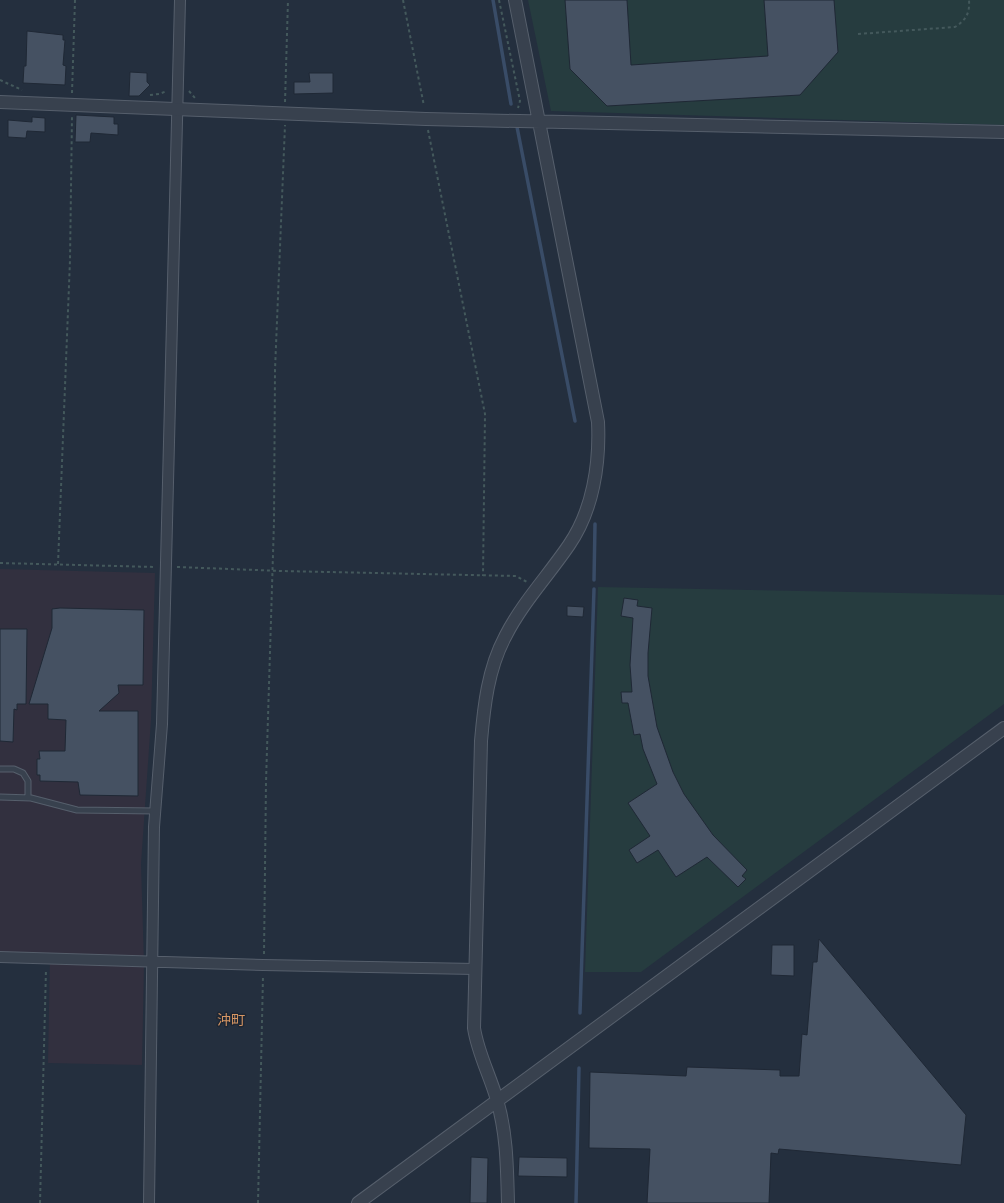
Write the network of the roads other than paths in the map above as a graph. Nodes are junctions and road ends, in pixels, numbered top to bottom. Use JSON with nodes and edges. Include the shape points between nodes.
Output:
{"nodes":[{"id":1,"x":180,"y":0,"type":"edge"},
{"id":2,"x":515,"y":0,"type":"edge"},
{"id":3,"x":0,"y":102,"type":"edge"},
{"id":4,"x":178,"y":109,"type":"junction"},
{"id":5,"x":540,"y":121,"type":"junction"},
{"id":6,"x":1004,"y":132,"type":"edge"},
{"id":7,"x":1004,"y":728,"type":"edge"},
{"id":8,"x":0,"y":769,"type":"edge"},
{"id":9,"x":0,"y":797,"type":"edge"},
{"id":10,"x":28,"y":798,"type":"junction"},
{"id":11,"x":156,"y":811,"type":"junction"},
{"id":12,"x":0,"y":957,"type":"edge"},
{"id":13,"x":153,"y":962,"type":"junction"},
{"id":14,"x":475,"y":969,"type":"junction"},
{"id":15,"x":498,"y":1101,"type":"junction"},
{"id":16,"x":149,"y":1203,"type":"edge"},
{"id":17,"x":358,"y":1203,"type":"edge"},
{"id":18,"x":508,"y":1203,"type":"edge"}],
"edges":[{"from":1,"to":4,"type":"street"},
{"from":2,"to":5,"type":"street"},
{"from":3,"to":4,"type":"street"},
{"from":4,"to":5,"type":"street"},
{"from":4,"to":11,"type":"street","via":[[162,724]]},
{"from":5,"to":6,"type":"street"},
{"from":5,"to":14,"type":"street","via":[[599,438],[593,488],[582,521],[570,544],[520,610],[504,639],[494,665],[483,713]]},
{"from":7,"to":15,"type":"street"},
{"from":8,"to":10,"type":"lane","via":[[14,769],[23,773],[28,781]]},
{"from":9,"to":10,"type":"lane"},
{"from":10,"to":11,"type":"lane","via":[[77,810]]},
{"from":11,"to":13,"type":"street"},
{"from":12,"to":13,"type":"street"},
{"from":13,"to":14,"type":"street"},
{"from":13,"to":16,"type":"street"},
{"from":14,"to":15,"type":"street","via":[[473,1014],[477,1046]]},
{"from":15,"to":17,"type":"street"},
{"from":15,"to":18,"type":"street","via":[[506,1137]]}]}
